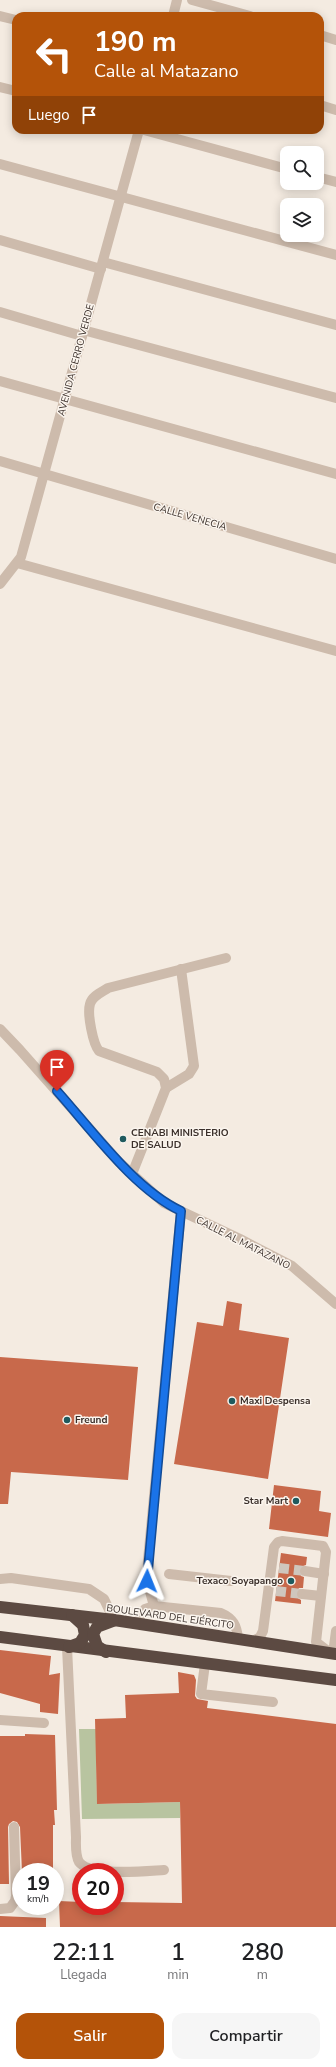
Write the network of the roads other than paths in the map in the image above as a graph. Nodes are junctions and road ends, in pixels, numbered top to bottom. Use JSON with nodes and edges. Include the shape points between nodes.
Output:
{"nodes":[{"id":1,"x":177,"y":0,"type":"edge"},
{"id":2,"x":192,"y":0,"type":"edge"},
{"id":3,"x":173,"y":12,"type":"edge"},
{"id":4,"x":236,"y":12,"type":"edge"},
{"id":5,"x":0,"y":16,"type":"edge"},
{"id":6,"x":12,"y":19,"type":"edge"},
{"id":7,"x":324,"y":36,"type":"edge"},
{"id":8,"x":336,"y":40,"type":"edge"},
{"id":9,"x":0,"y":86,"type":"edge"},
{"id":10,"x":12,"y":90,"type":"edge"},
{"id":11,"x":324,"y":106,"type":"edge"},
{"id":12,"x":336,"y":110,"type":"edge"},
{"id":13,"x":138,"y":134,"type":"edge"},
{"id":14,"x":159,"y":134,"type":"edge"},
{"id":15,"x":0,"y":164,"type":"edge"},
{"id":16,"x":280,"y":167,"type":"edge"},
{"id":17,"x":324,"y":179,"type":"edge"},
{"id":18,"x":336,"y":182,"type":"edge"},
{"id":19,"x":121,"y":197,"type":"junction"},
{"id":20,"x":0,"y":240,"type":"edge"},
{"id":21,"x":336,"y":255,"type":"edge"},
{"id":22,"x":102,"y":266,"type":"junction"},
{"id":23,"x":0,"y":312,"type":"edge"},
{"id":24,"x":336,"y":325,"type":"edge"},
{"id":25,"x":83,"y":333,"type":"junction"},
{"id":26,"x":0,"y":381,"type":"edge"},
{"id":27,"x":336,"y":398,"type":"edge"},
{"id":28,"x":65,"y":400,"type":"junction"},
{"id":29,"x":0,"y":461,"type":"edge"},
{"id":30,"x":44,"y":474,"type":"junction"},
{"id":31,"x":336,"y":474,"type":"edge"},
{"id":32,"x":336,"y":559,"type":"edge"},
{"id":33,"x":17,"y":563,"type":"junction"},
{"id":34,"x":0,"y":584,"type":"edge"},
{"id":35,"x":336,"y":651,"type":"edge"},
{"id":36,"x":226,"y":958,"type":"dead end"},
{"id":37,"x":181,"y":969,"type":"junction"},
{"id":38,"x":0,"y":1029,"type":"edge"},
{"id":39,"x":166,"y":1088,"type":"junction"},
{"id":40,"x":132,"y":1174,"type":"junction"},
{"id":41,"x":181,"y":1211,"type":"junction"},
{"id":42,"x":336,"y":1304,"type":"edge"},
{"id":43,"x":305,"y":1571,"type":"tunnel mouth"},
{"id":44,"x":169,"y":1574,"type":"dead end"},
{"id":45,"x":324,"y":1574,"type":"junction"},
{"id":46,"x":0,"y":1580,"type":"edge"},
{"id":47,"x":231,"y":1581,"type":"dead end"},
{"id":48,"x":302,"y":1594,"type":"tunnel mouth"},
{"id":49,"x":321,"y":1596,"type":"junction"},
{"id":50,"x":154,"y":1606,"type":"junction"},
{"id":51,"x":0,"y":1607,"type":"edge"},
{"id":52,"x":72,"y":1615,"type":"junction"},
{"id":53,"x":114,"y":1620,"type":"junction"},
{"id":54,"x":136,"y":1624,"type":"junction"},
{"id":55,"x":336,"y":1631,"type":"edge"},
{"id":56,"x":0,"y":1638,"type":"edge"},
{"id":57,"x":238,"y":1639,"type":"junction"},
{"id":58,"x":253,"y":1642,"type":"junction"},
{"id":59,"x":67,"y":1647,"type":"junction"},
{"id":60,"x":106,"y":1652,"type":"junction"},
{"id":61,"x":333,"y":1654,"type":"edge"},
{"id":62,"x":205,"y":1664,"type":"junction"},
{"id":63,"x":336,"y":1680,"type":"edge"},
{"id":64,"x":274,"y":1702,"type":"dead end"},
{"id":65,"x":0,"y":1720,"type":"edge"},
{"id":66,"x":44,"y":1723,"type":"dead end"},
{"id":67,"x":14,"y":1827,"type":"dead end"},
{"id":68,"x":164,"y":1870,"type":"dead end"},
{"id":69,"x":0,"y":1909,"type":"edge"}],
"edges":[{"from":1,"to":3,"type":"street"},
{"from":2,"to":4,"type":"street"},
{"from":5,"to":6,"type":"street"},
{"from":7,"to":8,"type":"street"},
{"from":9,"to":10,"type":"street"},
{"from":11,"to":12,"type":"street"},
{"from":13,"to":19,"type":"street","name":"AVENIDA CERRO VERDE"},
{"from":14,"to":16,"type":"street"},
{"from":15,"to":19,"type":"street"},
{"from":17,"to":18,"type":"street"},
{"from":19,"to":21,"type":"street"},
{"from":19,"to":22,"type":"street","name":"AVENIDA CERRO VERDE"},
{"from":20,"to":22,"type":"street"},
{"from":22,"to":24,"type":"street"},
{"from":22,"to":25,"type":"street","name":"AVENIDA CERRO VERDE"},
{"from":23,"to":25,"type":"street"},
{"from":25,"to":27,"type":"street"},
{"from":25,"to":28,"type":"street","name":"AVENIDA CERRO VERDE"},
{"from":26,"to":28,"type":"street"},
{"from":28,"to":30,"type":"street","name":"AVENIDA CERRO VERDE"},
{"from":28,"to":31,"type":"street"},
{"from":29,"to":30,"type":"street","name":"CALLE VENECIA"},
{"from":30,"to":32,"type":"street","name":"CALLE VENECIA"},
{"from":30,"to":33,"type":"street","name":"AVENIDA CERRO VERDE","via":[[21,557]]},
{"from":33,"to":34,"type":"street","name":"AVENIDA CERRO VERDE"},
{"from":33,"to":35,"type":"street"},
{"from":36,"to":37,"type":"street"},
{"from":37,"to":39,"type":"street","via":[[194,1066],[189,1074]]},
{"from":37,"to":39,"type":"street","via":[[108,988],[90,1004],[94,1046],[99,1051],[157,1072],[164,1080]]},
{"from":38,"to":40,"type":"street","name":"CALLE AL MATAZANO"},
{"from":39,"to":40,"type":"street"},
{"from":40,"to":41,"type":"street","name":"CALLE AL MATAZANO","via":[[164,1203]]},
{"from":41,"to":42,"type":"street","name":"CALLE AL MATAZANO","via":[[292,1266]]},
{"from":41,"to":50,"type":"street","via":[[148,1560],[147,1581]]},
{"from":43,"to":45,"type":"street"},
{"from":44,"to":47,"type":"street"},
{"from":45,"to":49,"type":"street"},
{"from":45,"to":58,"type":"street","via":[[326,1552],[323,1546],[278,1542],[274,1547],[272,1591],[263,1631]]},
{"from":46,"to":53,"type":"street","via":[[11,1578],[89,1589],[104,1599]]},
{"from":48,"to":49,"type":"street"},
{"from":49,"to":61,"type":"street","via":[[316,1642]]},
{"from":50,"to":54,"type":"street","via":[[145,1609]]},
{"from":50,"to":57,"type":"street","via":[[207,1611],[228,1616],[234,1622]]},
{"from":51,"to":52,"type":"highway","name":"BOULEVARD DEL EJÉRCITO"},
{"from":52,"to":53,"type":"highway","name":"BOULEVARD DEL EJÉRCITO"},
{"from":52,"to":59,"type":"highway","via":[[83,1625],[85,1635],[80,1643]]},
{"from":53,"to":54,"type":"highway","name":"BOULEVARD DEL EJÉRCITO"},
{"from":53,"to":60,"type":"highway","via":[[97,1627],[93,1634],[97,1646]]},
{"from":54,"to":57,"type":"highway","name":"BOULEVARD DEL EJÉRCITO"},
{"from":55,"to":61,"type":"street"},
{"from":56,"to":59,"type":"highway"},
{"from":57,"to":58,"type":"highway","name":"BOULEVARD DEL EJÉRCITO"},
{"from":58,"to":61,"type":"highway","name":"BOULEVARD DEL EJÉRCITO"},
{"from":59,"to":60,"type":"highway"},
{"from":59,"to":68,"type":"street","via":[[79,1861],[84,1866],[98,1871]]},
{"from":60,"to":62,"type":"highway"},
{"from":62,"to":63,"type":"highway"},
{"from":62,"to":64,"type":"street","via":[[201,1694]]},
{"from":65,"to":66,"type":"street"},
{"from":67,"to":69,"type":"street","via":[[16,1896],[10,1908]]}]}
